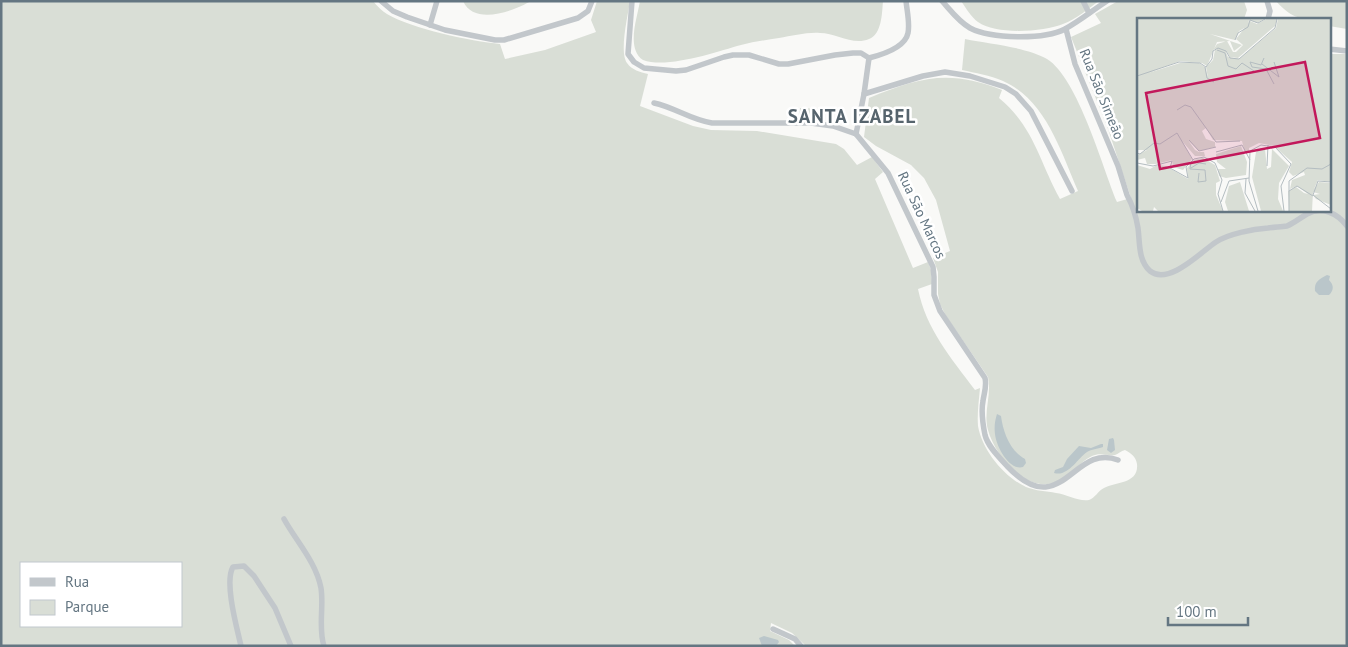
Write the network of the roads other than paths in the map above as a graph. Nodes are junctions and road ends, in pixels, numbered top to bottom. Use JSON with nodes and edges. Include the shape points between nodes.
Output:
{"nodes":[{"id":1,"x":381,"y":1,"type":"edge"},
{"id":2,"x":437,"y":1,"type":"edge"},
{"id":3,"x":592,"y":1,"type":"edge"},
{"id":4,"x":632,"y":1,"type":"edge"},
{"id":5,"x":906,"y":1,"type":"edge"},
{"id":6,"x":942,"y":1,"type":"edge"},
{"id":7,"x":1083,"y":1,"type":"edge"},
{"id":8,"x":1107,"y":1,"type":"edge"},
{"id":9,"x":1267,"y":1,"type":"edge"},
{"id":10,"x":1089,"y":13,"type":"junction"},
{"id":11,"x":1268,"y":18,"type":"edge"},
{"id":12,"x":430,"y":25,"type":"junction"},
{"id":13,"x":1066,"y":29,"type":"junction"},
{"id":14,"x":1330,"y":49,"type":"edge"},
{"id":15,"x":1347,"y":51,"type":"edge"},
{"id":16,"x":869,"y":58,"type":"junction"},
{"id":17,"x":864,"y":94,"type":"junction"},
{"id":18,"x":654,"y":103,"type":"dead end"},
{"id":19,"x":856,"y":134,"type":"junction"},
{"id":20,"x":1072,"y":191,"type":"dead end"},
{"id":21,"x":1347,"y":226,"type":"edge"},
{"id":22,"x":1118,"y":460,"type":"dead end"},
{"id":23,"x":284,"y":519,"type":"dead end"},
{"id":24,"x":773,"y":629,"type":"dead end"},
{"id":25,"x":241,"y":646,"type":"edge"},
{"id":26,"x":291,"y":646,"type":"edge"},
{"id":27,"x":324,"y":646,"type":"edge"},
{"id":28,"x":801,"y":646,"type":"edge"}],
"edges":[{"from":1,"to":12,"type":"street","via":[[396,13]]},
{"from":2,"to":12,"type":"street"},
{"from":3,"to":12,"type":"street","via":[[588,11],[578,18],[504,40],[470,36]]},
{"from":4,"to":16,"type":"street","via":[[628,54],[634,62],[648,69],[681,71],[733,55],[749,55],[783,64],[848,53],[861,53]]},
{"from":5,"to":16,"type":"street","via":[[907,37],[892,49]]},
{"from":6,"to":13,"type":"street","via":[[964,24],[988,33],[1030,36]]},
{"from":7,"to":10,"type":"street"},
{"from":8,"to":10,"type":"street"},
{"from":9,"to":11,"type":"street"},
{"from":10,"to":13,"type":"street"},
{"from":13,"to":21,"type":"street","name":"Rua São Simeão","via":[[1075,64],[1131,204],[1142,259],[1155,274],[1186,265],[1219,240],[1288,225],[1312,212],[1332,212]]},
{"from":14,"to":15,"type":"street"},
{"from":16,"to":17,"type":"street"},
{"from":17,"to":19,"type":"street"},
{"from":17,"to":20,"type":"street","via":[[945,72],[1005,87],[1031,110]]},
{"from":18,"to":19,"type":"street","via":[[701,122],[812,123]]},
{"from":19,"to":22,"type":"street","name":"Rua São Marcos","via":[[888,173],[932,268],[934,296],[940,311],[985,378],[982,406],[985,434],[1001,459],[1024,481],[1047,487],[1061,483],[1095,458]]},
{"from":23,"to":27,"type":"street","via":[[305,552],[320,585]]},
{"from":24,"to":28,"type":"street"},
{"from":25,"to":26,"type":"street","via":[[230,590],[230,572],[236,566],[247,568],[254,576],[275,608]]}]}
